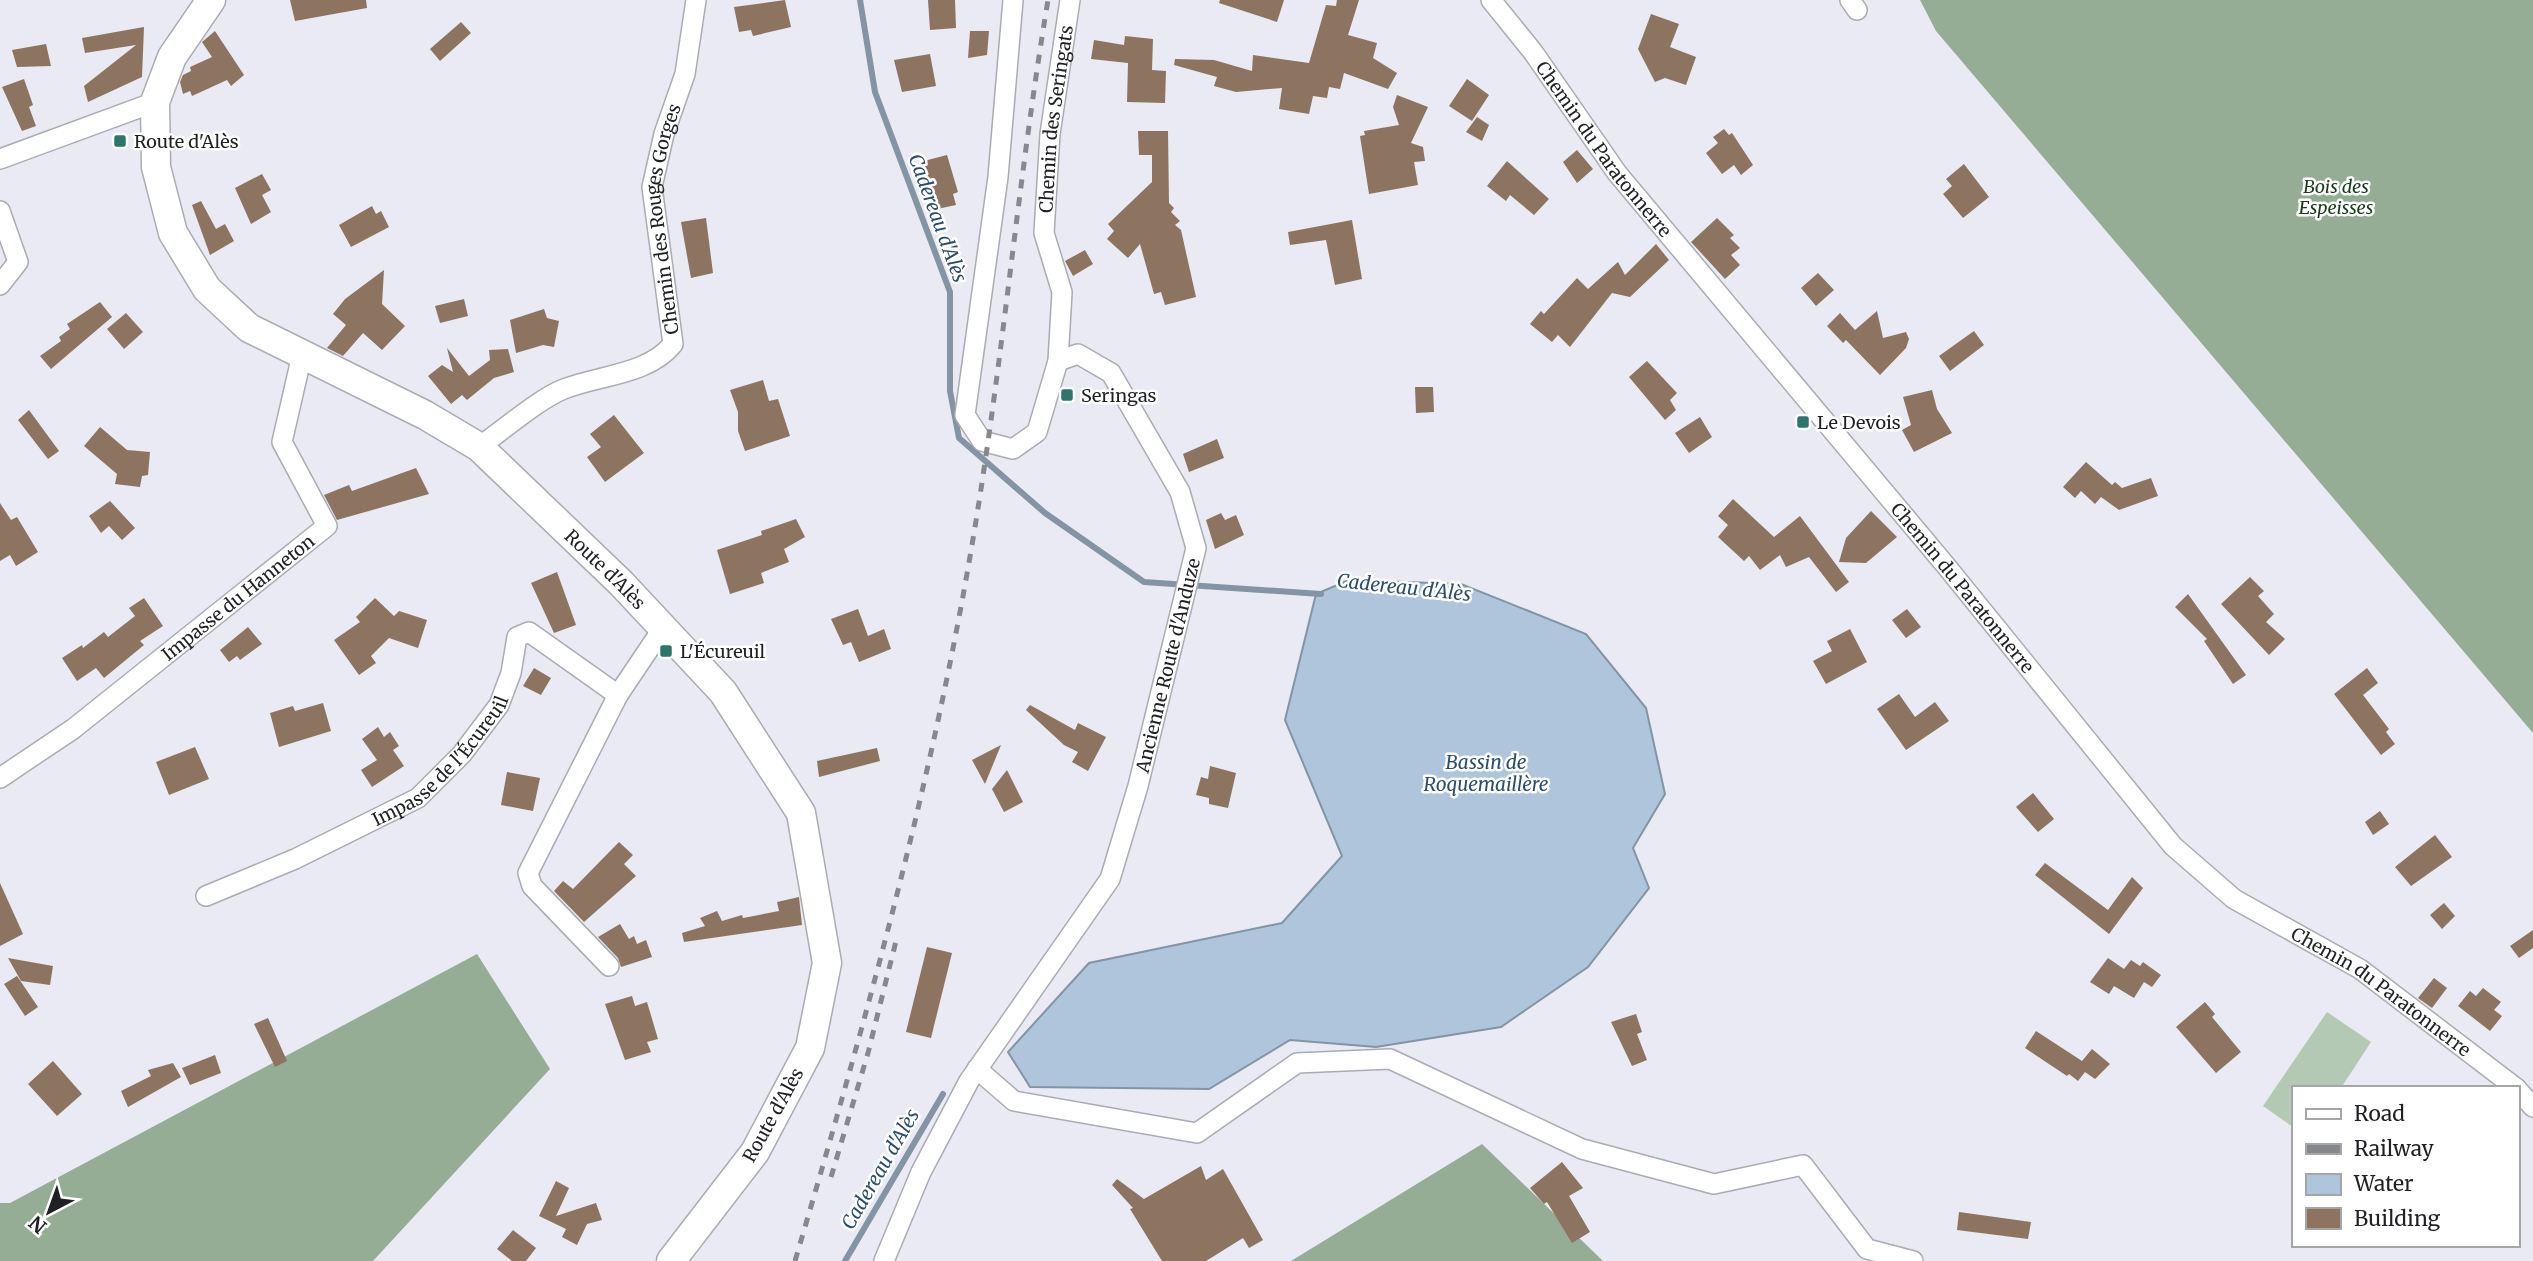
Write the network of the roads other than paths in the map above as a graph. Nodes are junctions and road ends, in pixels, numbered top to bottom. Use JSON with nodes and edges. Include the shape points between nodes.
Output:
{"nodes":[{"id":1,"x":211,"y":0,"type":"edge"},
{"id":2,"x":696,"y":0,"type":"edge"},
{"id":3,"x":1013,"y":0,"type":"edge"},
{"id":4,"x":1070,"y":0,"type":"edge"},
{"id":5,"x":1491,"y":0,"type":"edge"},
{"id":6,"x":155,"y":102,"type":"junction"},
{"id":7,"x":0,"y":159,"type":"edge"},
{"id":8,"x":0,"y":211,"type":"edge"},
{"id":9,"x":0,"y":285,"type":"edge"},
{"id":10,"x":302,"y":355,"type":"junction"},
{"id":11,"x":1058,"y":361,"type":"junction"},
{"id":12,"x":479,"y":447,"type":"junction"},
{"id":13,"x":663,"y":628,"type":"junction"},
{"id":14,"x":618,"y":695,"type":"junction"},
{"id":15,"x":0,"y":778,"type":"edge"},
{"id":16,"x":206,"y":896,"type":"dead end"},
{"id":17,"x":609,"y":966,"type":"dead end"},
{"id":18,"x":977,"y":1069,"type":"junction"},
{"id":19,"x":2514,"y":1086,"type":"edge"},
{"id":20,"x":2519,"y":1090,"type":"edge"},
{"id":21,"x":2533,"y":1107,"type":"edge"},
{"id":22,"x":671,"y":1261,"type":"edge"},
{"id":23,"x":884,"y":1261,"type":"edge"},
{"id":24,"x":1913,"y":1261,"type":"edge"}],
"edges":[{"from":1,"to":6,"type":"main road","name":"Route d'Alès","via":[[172,57]]},
{"from":2,"to":12,"type":"street","name":"Chemin des Rouges Gorges","via":[[685,74],[652,187],[673,344],[663,356],[611,377],[563,389]]},
{"from":3,"to":11,"type":"street","via":[[999,177],[965,415],[982,441],[1013,449],[1037,432]]},
{"from":4,"to":11,"type":"street","name":"Chemin des Seringats","via":[[1051,134],[1044,233],[1062,292]]},
{"from":5,"to":19,"type":"street","name":"Chemin du Paratonnerre","via":[[1534,52],[1617,173],[1939,557],[2173,846],[2234,899],[2360,969]]},
{"from":6,"to":7,"type":"street"},
{"from":6,"to":10,"type":"main road","name":"Route d'Alès","via":[[156,167],[173,233],[207,289],[249,328]]},
{"from":8,"to":9,"type":"street","via":[[18,262]]},
{"from":10,"to":12,"type":"main road","name":"Route d'Alès"},
{"from":10,"to":15,"type":"street","name":"Impasse du Hanneton","via":[[282,442],[327,526],[73,729]]},
{"from":11,"to":18,"type":"street","name":"Ancienne Route d'Anduze","via":[[1078,354],[1111,373],[1180,492],[1196,548],[1138,786],[1110,879]]},
{"from":12,"to":13,"type":"main road","name":"Route d'Alès"},
{"from":13,"to":14,"type":"street"},
{"from":13,"to":22,"type":"main road","name":"Route d'Alès","via":[[723,692],[802,813],[827,963],[804,1060],[755,1152]]},
{"from":14,"to":16,"type":"street","name":"Impasse de l'Écureuil","via":[[547,642],[529,632],[517,637],[499,705],[462,754],[418,799]]},
{"from":14,"to":17,"type":"street","via":[[528,873],[532,886]]},
{"from":18,"to":23,"type":"street","name":"Ancienne Route d'Anduze","via":[[921,1172]]},
{"from":18,"to":24,"type":"street","via":[[1014,1101],[1197,1133],[1297,1063],[1390,1059],[1582,1149],[1714,1184],[1803,1165],[1867,1249]]},
{"from":20,"to":21,"type":"street","name":"Chemin du Paratonnerre"}]}
